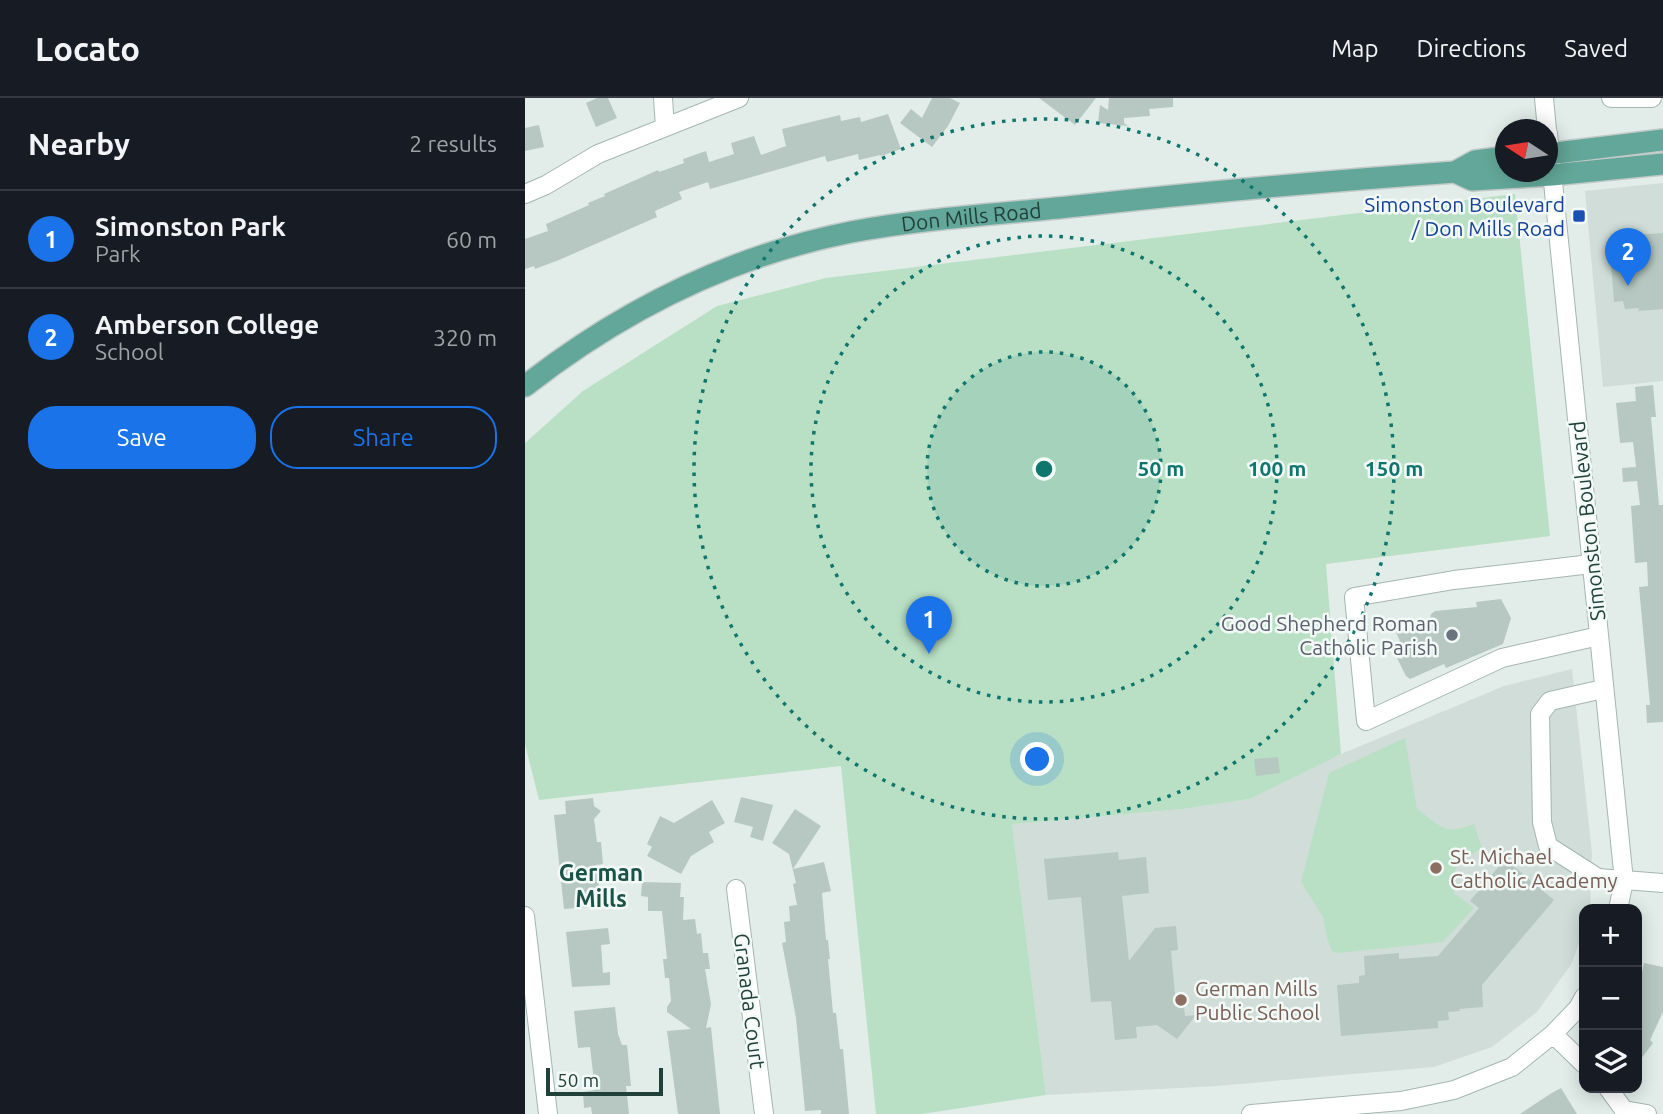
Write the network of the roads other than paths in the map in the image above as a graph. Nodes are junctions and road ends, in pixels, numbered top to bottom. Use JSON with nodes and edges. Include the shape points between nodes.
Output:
{"nodes":[{"id":1,"x":663,"y":98,"type":"edge"},
{"id":2,"x":739,"y":98,"type":"edge"},
{"id":3,"x":1544,"y":98,"type":"edge"},
{"id":4,"x":1611,"y":98,"type":"edge"},
{"id":5,"x":1652,"y":98,"type":"edge"},
{"id":6,"x":1546,"y":119,"type":"edge"},
{"id":7,"x":665,"y":127,"type":"junction"},
{"id":8,"x":1663,"y":140,"type":"edge"},
{"id":9,"x":1558,"y":143,"type":"edge"},
{"id":10,"x":1495,"y":158,"type":"edge"},
{"id":11,"x":1663,"y":163,"type":"edge"},
{"id":12,"x":1455,"y":172,"type":"junction"},
{"id":13,"x":1558,"y":174,"type":"edge"},
{"id":14,"x":1495,"y":179,"type":"edge"},
{"id":15,"x":1553,"y":182,"type":"edge"},
{"id":16,"x":525,"y":194,"type":"edge"},
{"id":17,"x":525,"y":386,"type":"edge"},
{"id":18,"x":1591,"y":564,"type":"junction"},
{"id":19,"x":1599,"y":636,"type":"junction"},
{"id":20,"x":1603,"y":689,"type":"junction"},
{"id":21,"x":1624,"y":881,"type":"junction"},
{"id":22,"x":1663,"y":883,"type":"edge"},
{"id":23,"x":736,"y":889,"type":"dead end"},
{"id":24,"x":1619,"y":904,"type":"edge"},
{"id":25,"x":525,"y":916,"type":"edge"},
{"id":26,"x":1579,"y":1006,"type":"edge"},
{"id":27,"x":1553,"y":1034,"type":"junction"},
{"id":28,"x":1579,"y":1059,"type":"edge"},
{"id":29,"x":1611,"y":1093,"type":"edge"},
{"id":30,"x":1402,"y":1107,"type":"edge"},
{"id":31,"x":1624,"y":1112,"type":"edge"},
{"id":32,"x":548,"y":1114,"type":"edge"},
{"id":33,"x":764,"y":1114,"type":"edge"},
{"id":34,"x":1251,"y":1114,"type":"edge"},
{"id":35,"x":1647,"y":1114,"type":"edge"}],
"edges":[{"from":1,"to":7,"type":"street"},
{"from":2,"to":7,"type":"street"},
{"from":3,"to":6,"type":"street","name":"Simonston Boulevard"},
{"from":4,"to":5,"type":"street"},
{"from":7,"to":16,"type":"street","via":[[599,154]]},
{"from":8,"to":9,"type":"main road"},
{"from":10,"to":12,"type":"main road","name":"Don Mills Road","via":[[1475,161]]},
{"from":11,"to":13,"type":"main road","name":"Don Mills Road"},
{"from":12,"to":14,"type":"main road","name":"Don Mills Road","via":[[1472,180]]},
{"from":12,"to":17,"type":"main road","name":"Don Mills Road","via":[[1121,201],[901,225],[813,240],[698,281],[629,314]]},
{"from":15,"to":18,"type":"street","name":"Simonston Boulevard"},
{"from":18,"to":19,"type":"street","name":"Simonston Boulevard"},
{"from":18,"to":19,"type":"street","via":[[1354,597],[1366,721],[1502,658]]},
{"from":19,"to":20,"type":"street","name":"Simonston Boulevard"},
{"from":20,"to":21,"type":"street","name":"Simonston Boulevard"},
{"from":20,"to":21,"type":"street","via":[[1550,701],[1540,714],[1542,822],[1548,846],[1598,878]]},
{"from":21,"to":22,"type":"street"},
{"from":21,"to":24,"type":"street","name":"Simonston Boulevard"},
{"from":23,"to":33,"type":"street","name":"Granada Court"},
{"from":25,"to":32,"type":"street"},
{"from":26,"to":27,"type":"street"},
{"from":27,"to":28,"type":"street"},
{"from":27,"to":30,"type":"street","via":[[1512,1067]]},
{"from":29,"to":31,"type":"street"},
{"from":30,"to":34,"type":"street"},
{"from":31,"to":35,"type":"street"}]}
